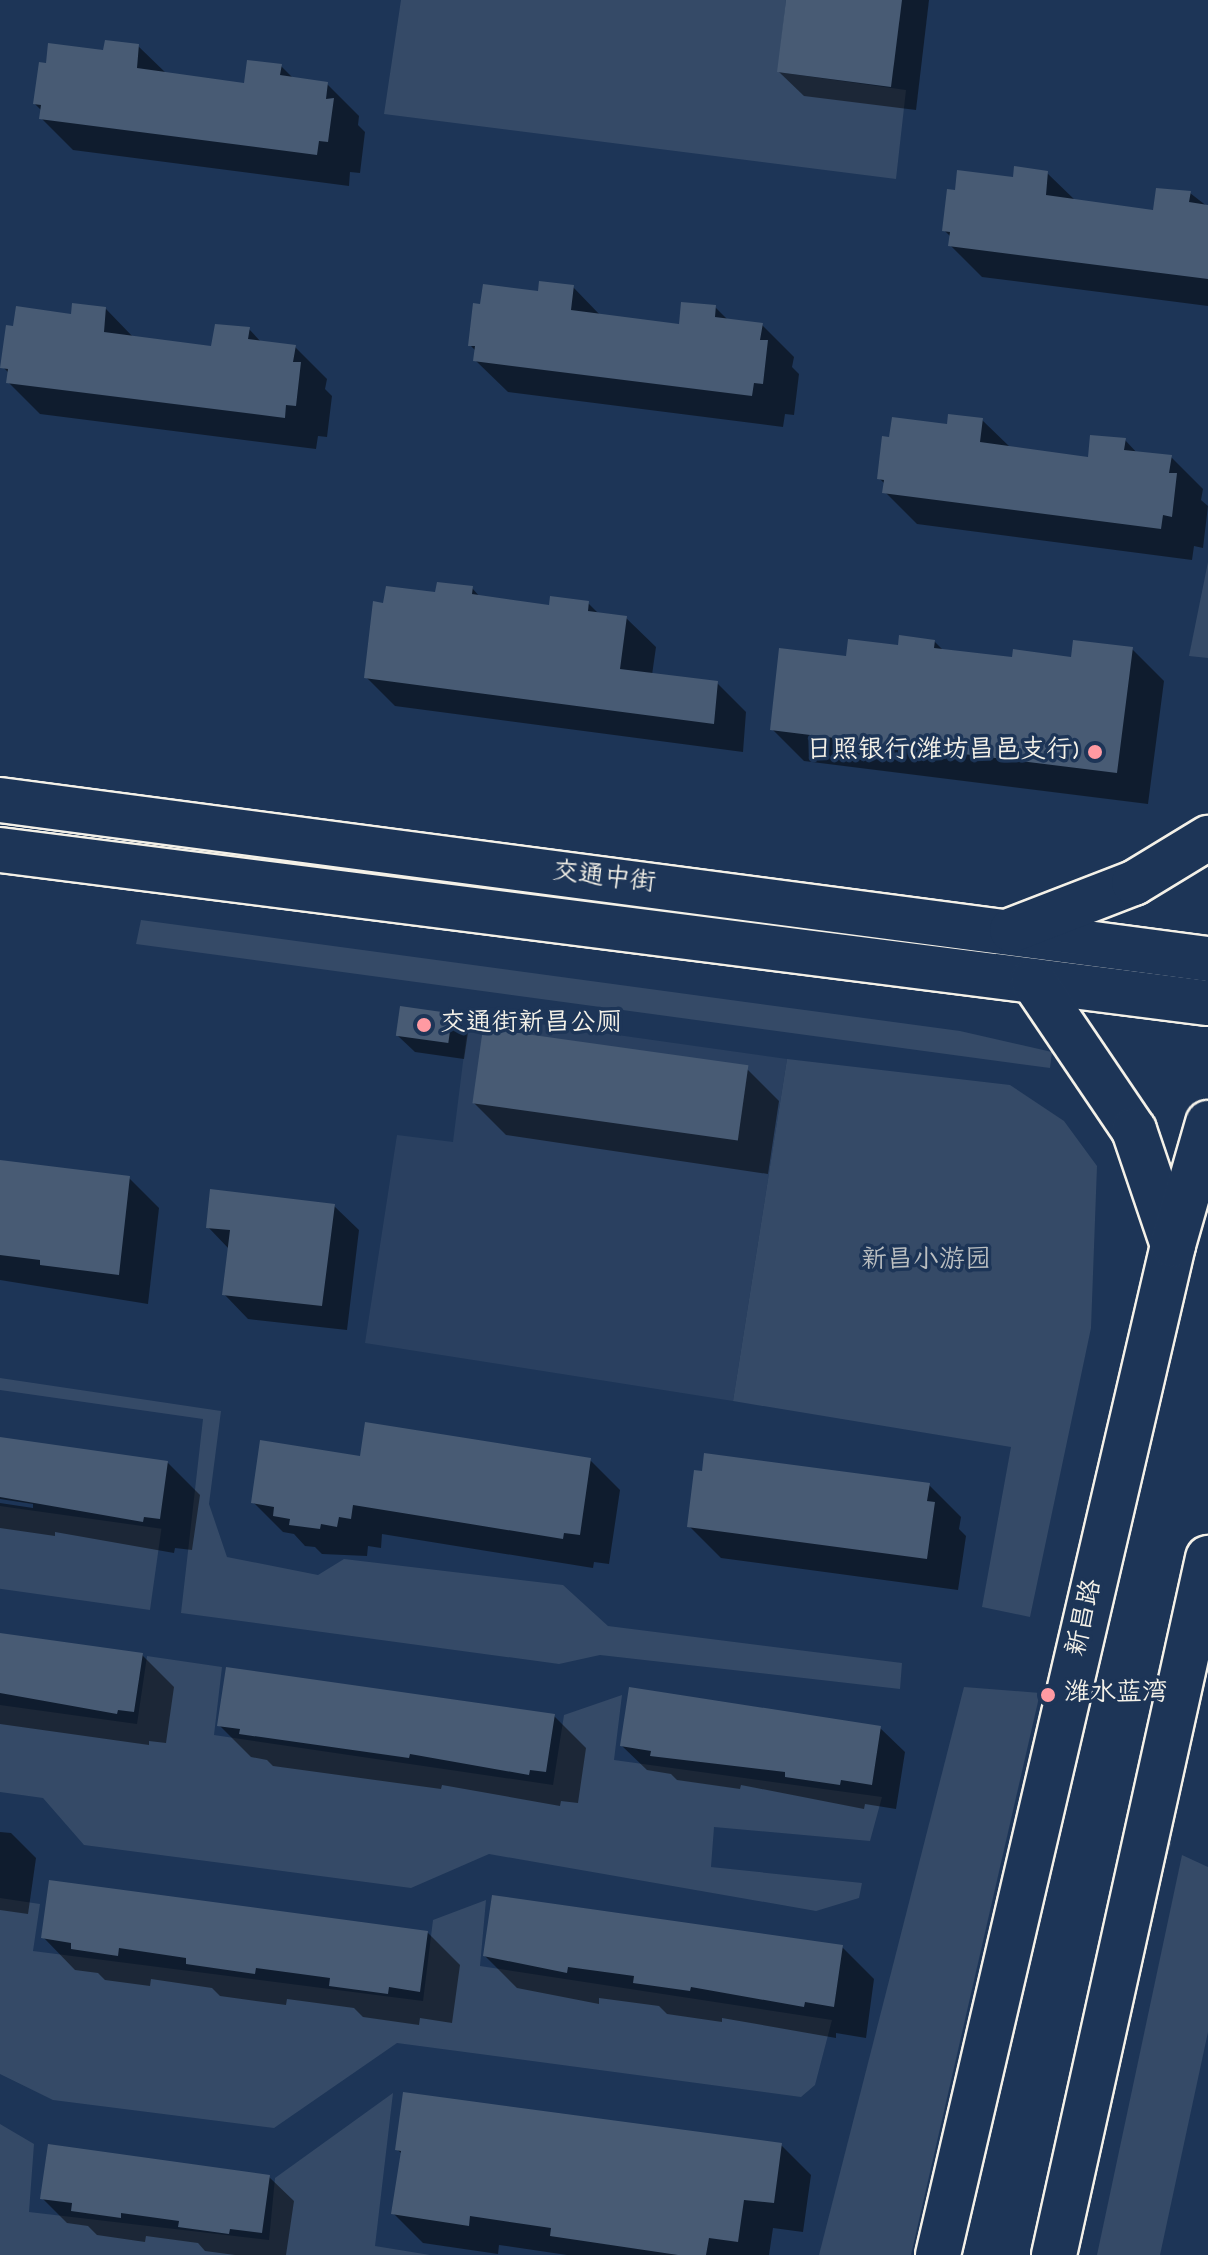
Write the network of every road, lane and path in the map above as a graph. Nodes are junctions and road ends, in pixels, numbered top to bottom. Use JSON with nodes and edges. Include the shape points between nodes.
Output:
{"nodes":[{"id":1,"x":0,"y":800,"type":"edge"},
{"id":2,"x":1208,"y":838,"type":"edge"},
{"id":3,"x":0,"y":850,"type":"edge"},
{"id":4,"x":1005,"y":932,"type":"junction"},
{"id":5,"x":1208,"y":959,"type":"edge"},
{"id":6,"x":1033,"y":981,"type":"junction"},
{"id":7,"x":1208,"y":1003,"type":"edge"},
{"id":8,"x":1208,"y":1123,"type":"edge"},
{"id":9,"x":1173,"y":1245,"type":"junction"},
{"id":10,"x":1208,"y":1558,"type":"edge"},
{"id":11,"x":938,"y":2255,"type":"edge"},
{"id":12,"x":1054,"y":2255,"type":"edge"}],
"edges":[{"from":1,"to":4,"type":"main road","name":"交通中街"},
{"from":2,"to":4,"type":"main road","via":[[1134,883]]},
{"from":3,"to":6,"type":"main road","name":"交通中街"},
{"from":4,"to":5,"type":"main road","name":"交通中街"},
{"from":6,"to":7,"type":"main road","name":"交通中街"},
{"from":6,"to":9,"type":"main road","via":[[1134,1130]]},
{"from":8,"to":9,"type":"main road","name":"新昌路"},
{"from":9,"to":11,"type":"main road","name":"新昌路"},
{"from":10,"to":12,"type":"main road"}]}
